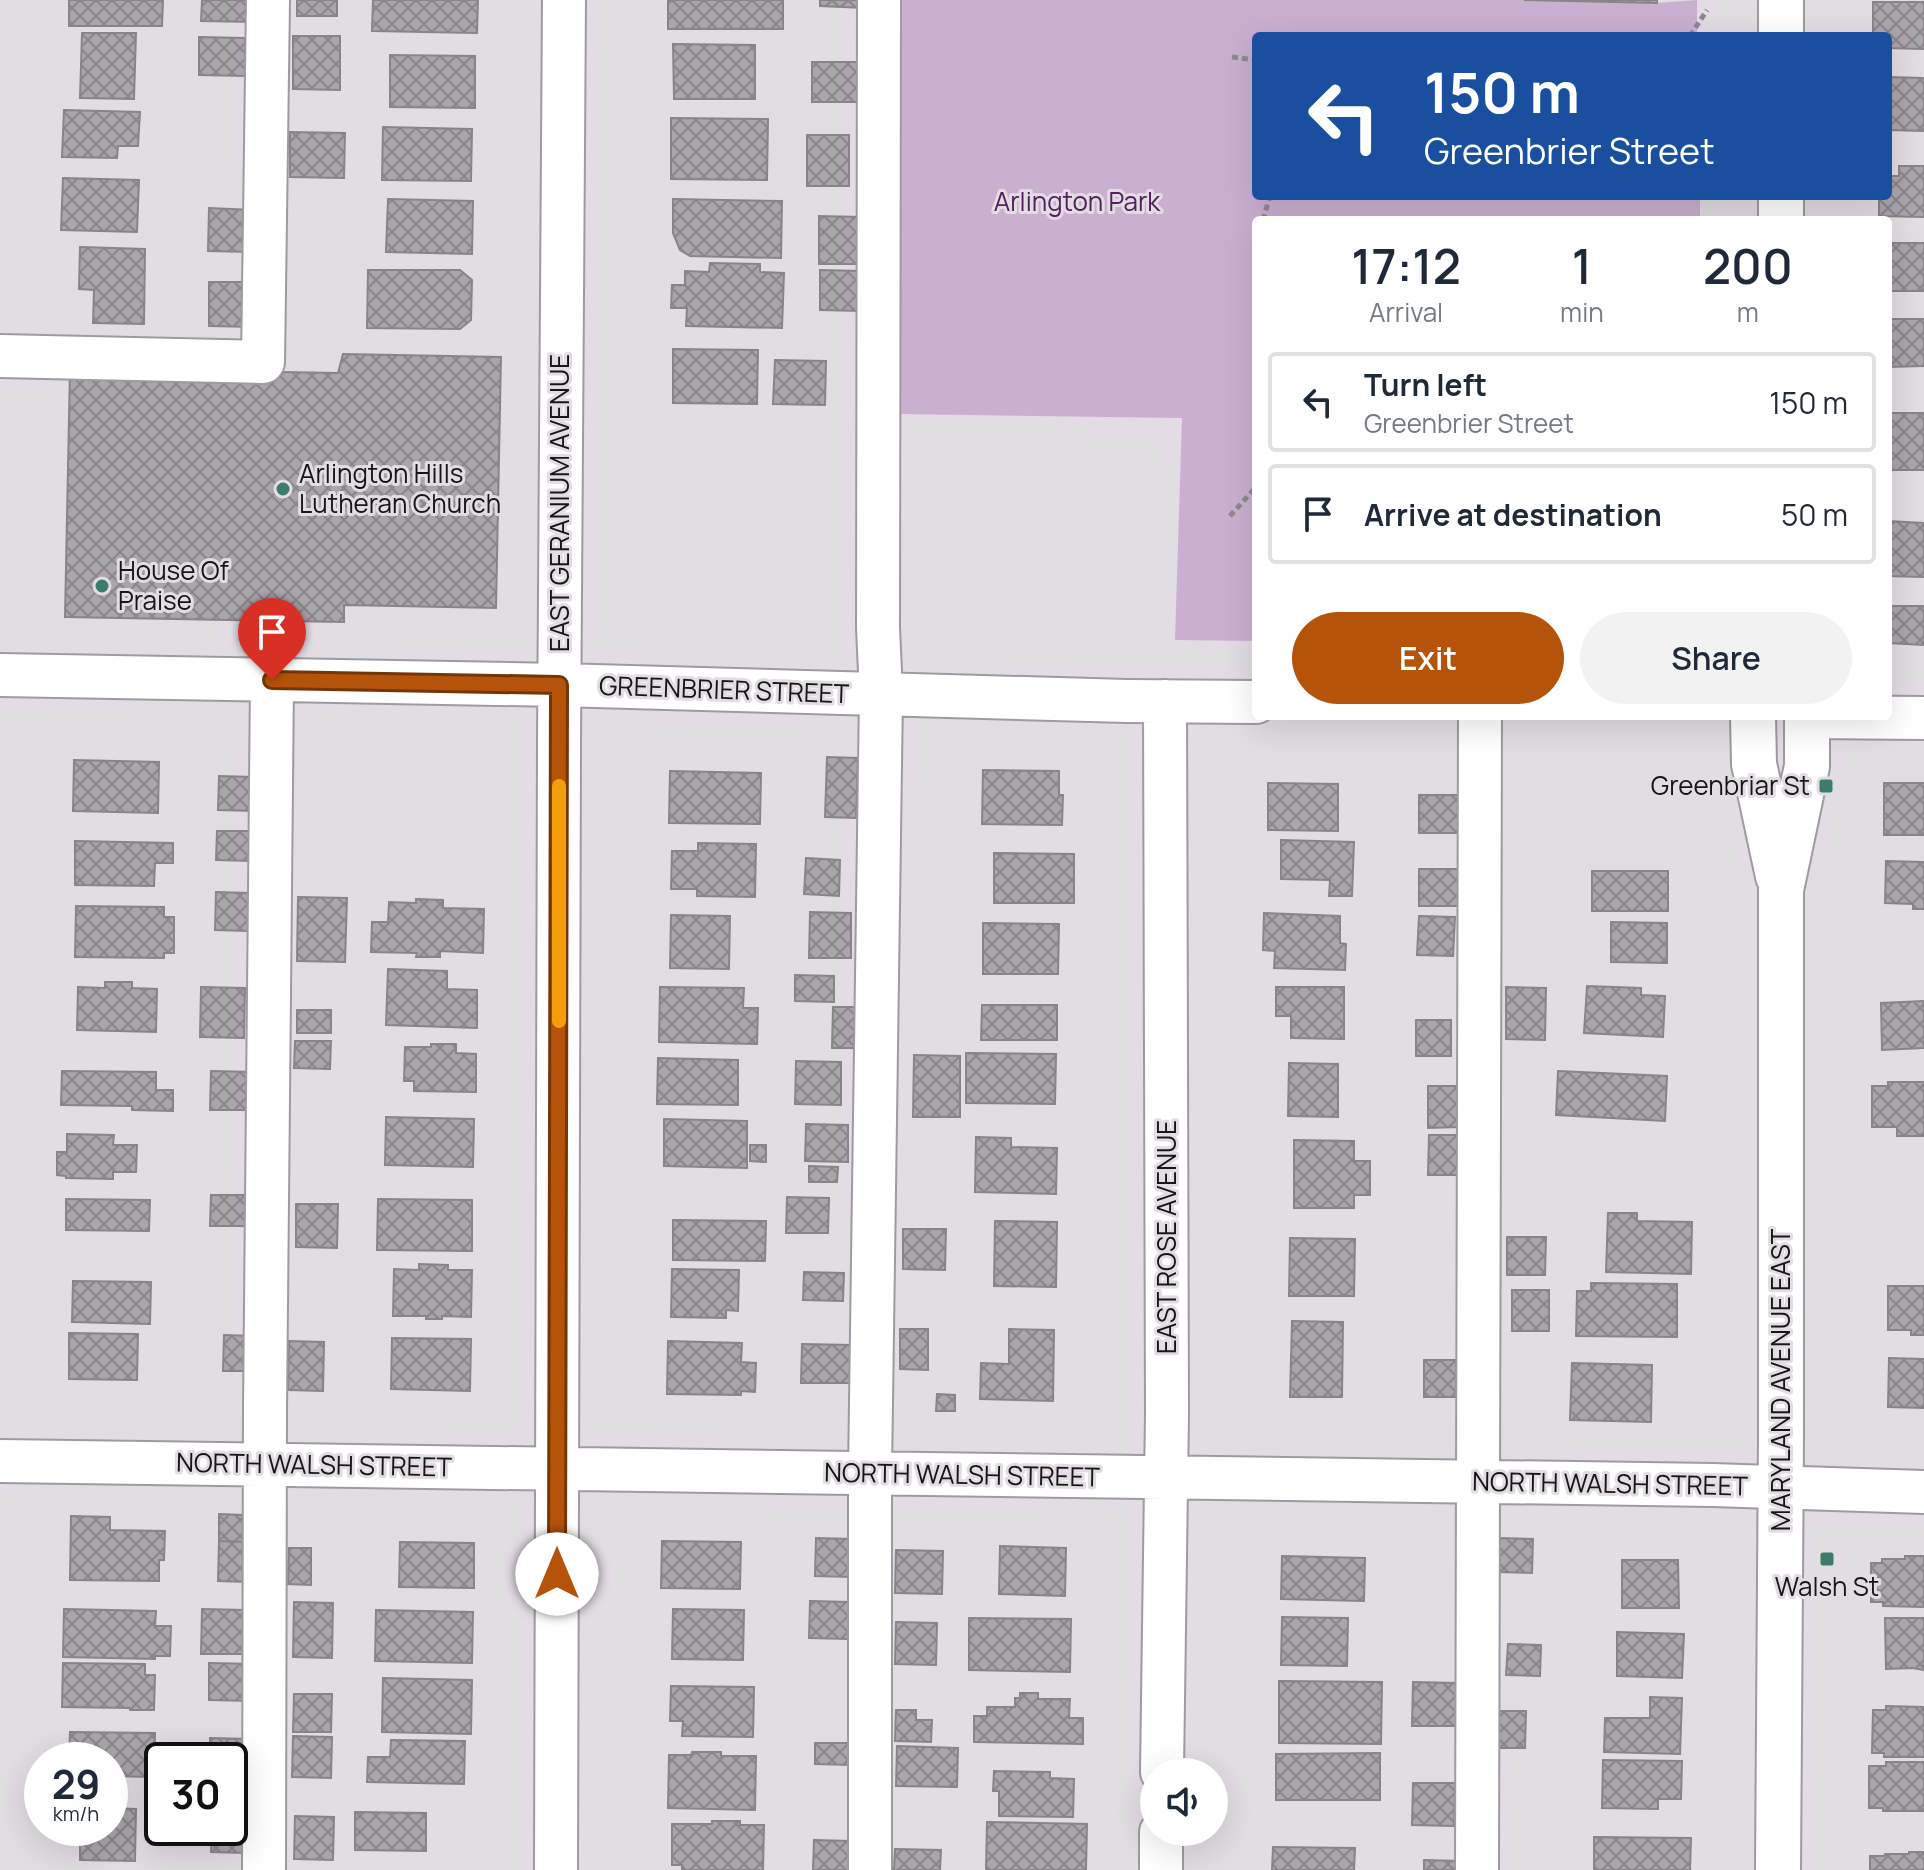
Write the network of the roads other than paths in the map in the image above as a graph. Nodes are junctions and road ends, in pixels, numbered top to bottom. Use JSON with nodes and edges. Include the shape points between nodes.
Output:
{"nodes":[{"id":1,"x":268,"y":0,"type":"edge"},
{"id":2,"x":564,"y":0,"type":"edge"},
{"id":3,"x":879,"y":0,"type":"edge"},
{"id":4,"x":1781,"y":0,"type":"edge"},
{"id":5,"x":1781,"y":32,"type":"edge"},
{"id":6,"x":0,"y":356,"type":"edge"},
{"id":7,"x":0,"y":675,"type":"edge"},
{"id":8,"x":272,"y":680,"type":"junction"},
{"id":9,"x":559,"y":685,"type":"junction"},
{"id":10,"x":881,"y":694,"type":"junction"},
{"id":11,"x":1165,"y":701,"type":"junction"},
{"id":12,"x":1252,"y":702,"type":"edge"},
{"id":13,"x":1892,"y":718,"type":"edge"},
{"id":14,"x":1924,"y":718,"type":"edge"},
{"id":15,"x":1480,"y":720,"type":"edge"},
{"id":16,"x":1753,"y":720,"type":"edge"},
{"id":17,"x":1807,"y":720,"type":"edge"},
{"id":18,"x":1781,"y":890,"type":"junction"},
{"id":19,"x":0,"y":1461,"type":"edge"},
{"id":20,"x":265,"y":1464,"type":"junction"},
{"id":21,"x":557,"y":1468,"type":"junction"},
{"id":22,"x":870,"y":1473,"type":"junction"},
{"id":23,"x":1166,"y":1477,"type":"junction"},
{"id":24,"x":1478,"y":1482,"type":"junction"},
{"id":25,"x":1781,"y":1487,"type":"junction"},
{"id":26,"x":1924,"y":1492,"type":"edge"},
{"id":27,"x":1162,"y":1758,"type":"edge"},
{"id":28,"x":1161,"y":1846,"type":"edge"},
{"id":29,"x":264,"y":1870,"type":"edge"},
{"id":30,"x":556,"y":1870,"type":"edge"},
{"id":31,"x":870,"y":1870,"type":"edge"},
{"id":32,"x":1161,"y":1870,"type":"edge"},
{"id":33,"x":1477,"y":1870,"type":"edge"},
{"id":34,"x":1778,"y":1870,"type":"edge"}],
"edges":[{"from":1,"to":6,"type":"street","via":[[263,362]]},
{"from":2,"to":9,"type":"street","name":"EAST GERANIUM AVENUE"},
{"from":3,"to":10,"type":"street"},
{"from":4,"to":5,"type":"main road"},
{"from":7,"to":8,"type":"street","name":"GREENBRIER STREET"},
{"from":8,"to":9,"type":"street","name":"GREENBRIER STREET"},
{"from":8,"to":20,"type":"street"},
{"from":9,"to":10,"type":"street","name":"GREENBRIER STREET"},
{"from":9,"to":21,"type":"street","name":"EAST GERANIUM AVENUE"},
{"from":10,"to":11,"type":"street","name":"GREENBRIER STREET"},
{"from":10,"to":22,"type":"street"},
{"from":11,"to":12,"type":"street","name":"GREENBRIER STREET"},
{"from":11,"to":23,"type":"street","name":"EAST ROSE AVENUE"},
{"from":13,"to":14,"type":"street"},
{"from":15,"to":24,"type":"street"},
{"from":16,"to":18,"type":"main road","name":"MARYLAND AVENUE EAST","via":[[1754,764]]},
{"from":17,"to":18,"type":"main road","name":"MARYLAND AVENUE EAST","via":[[1807,766]]},
{"from":18,"to":25,"type":"main road","name":"MARYLAND AVENUE EAST"},
{"from":19,"to":20,"type":"street","name":"NORTH WALSH STREET"},
{"from":20,"to":21,"type":"street","name":"NORTH WALSH STREET"},
{"from":20,"to":29,"type":"street"},
{"from":21,"to":22,"type":"street","name":"NORTH WALSH STREET"},
{"from":21,"to":30,"type":"street","name":"EAST GERANIUM AVENUE"},
{"from":22,"to":23,"type":"street","name":"NORTH WALSH STREET"},
{"from":22,"to":31,"type":"street"},
{"from":23,"to":24,"type":"street","name":"NORTH WALSH STREET"},
{"from":23,"to":27,"type":"street","name":"EAST ROSE AVENUE"},
{"from":24,"to":25,"type":"street","name":"NORTH WALSH STREET"},
{"from":24,"to":33,"type":"street"},
{"from":25,"to":26,"type":"street","name":"NORTH WALSH STREET"},
{"from":25,"to":34,"type":"main road","name":"MARYLAND AVENUE EAST"},
{"from":28,"to":32,"type":"street"}]}
